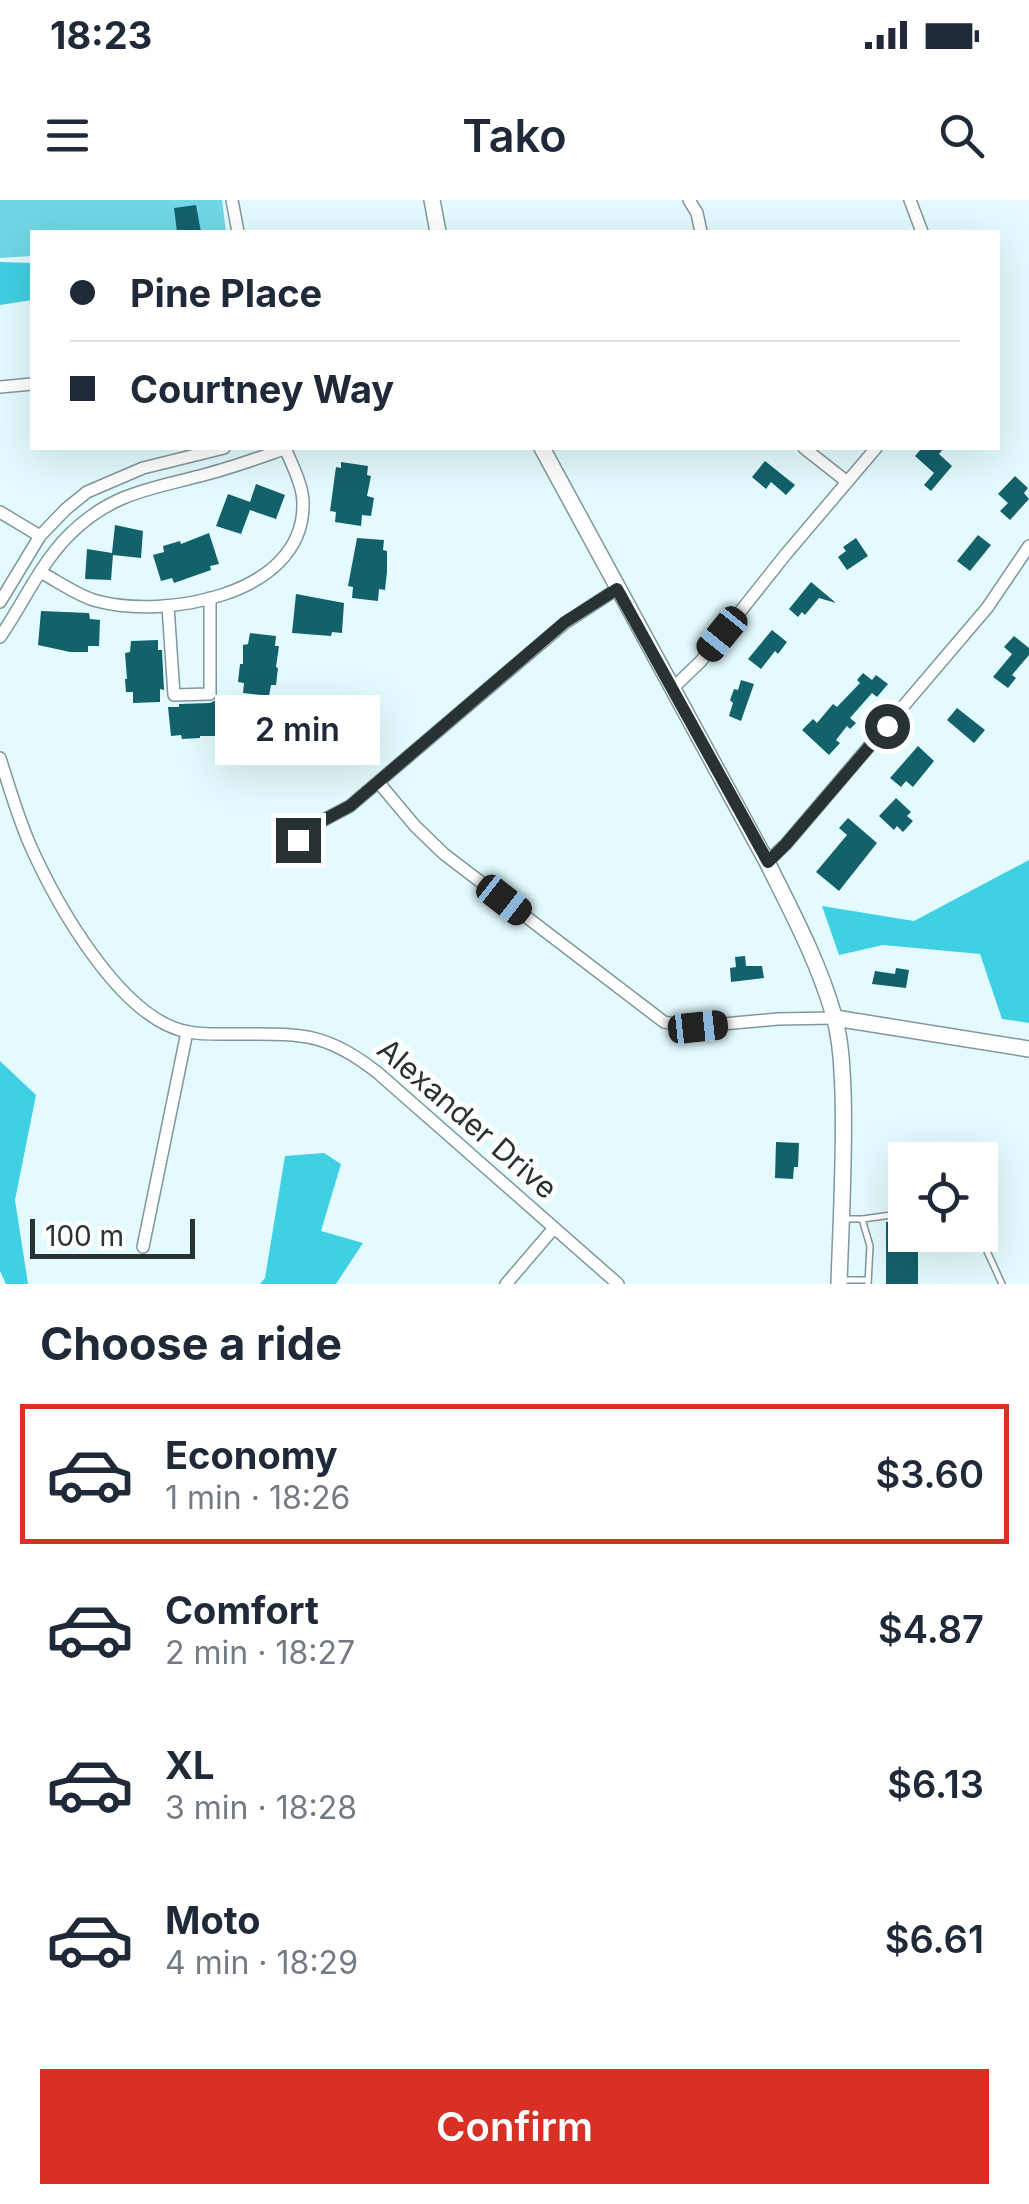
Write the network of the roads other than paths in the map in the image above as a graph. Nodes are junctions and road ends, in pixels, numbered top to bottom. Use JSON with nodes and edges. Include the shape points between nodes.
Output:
{"nodes":[{"id":1,"x":232,"y":200,"type":"edge"},
{"id":2,"x":432,"y":200,"type":"edge"},
{"id":3,"x":689,"y":200,"type":"edge"},
{"id":4,"x":910,"y":200,"type":"edge"},
{"id":5,"x":238,"y":230,"type":"edge"},
{"id":6,"x":438,"y":230,"type":"edge"},
{"id":7,"x":701,"y":230,"type":"edge"},
{"id":8,"x":921,"y":230,"type":"edge"},
{"id":9,"x":30,"y":384,"type":"edge"},
{"id":10,"x":0,"y":388,"type":"edge"},
{"id":11,"x":280,"y":450,"type":"edge"},
{"id":12,"x":287,"y":450,"type":"edge"},
{"id":13,"x":543,"y":450,"type":"edge"},
{"id":14,"x":807,"y":450,"type":"edge"},
{"id":15,"x":874,"y":450,"type":"edge"},
{"id":16,"x":190,"y":452,"type":"edge"},
{"id":17,"x":154,"y":465,"type":"junction"},
{"id":18,"x":195,"y":477,"type":"junction"},
{"id":19,"x":846,"y":481,"type":"junction"},
{"id":20,"x":156,"y":486,"type":"junction"},
{"id":21,"x":0,"y":512,"type":"edge"},
{"id":22,"x":40,"y":536,"type":"junction"},
{"id":23,"x":1029,"y":546,"type":"edge"},
{"id":24,"x":42,"y":573,"type":"junction"},
{"id":25,"x":617,"y":589,"type":"junction"},
{"id":26,"x":3,"y":597,"type":"edge"},
{"id":27,"x":210,"y":598,"type":"junction"},
{"id":28,"x":22,"y":604,"type":"junction"},
{"id":29,"x":168,"y":606,"type":"junction"},
{"id":30,"x":0,"y":637,"type":"edge"},
{"id":31,"x":672,"y":688,"type":"junction"},
{"id":32,"x":0,"y":758,"type":"edge"},
{"id":33,"x":379,"y":782,"type":"junction"},
{"id":34,"x":298,"y":840,"type":"dead end"},
{"id":35,"x":768,"y":862,"type":"junction"},
{"id":36,"x":835,"y":1018,"type":"junction"},
{"id":37,"x":187,"y":1032,"type":"junction"},
{"id":38,"x":1029,"y":1049,"type":"edge"},
{"id":39,"x":888,"y":1215,"type":"edge"},
{"id":40,"x":841,"y":1219,"type":"junction"},
{"id":41,"x":862,"y":1219,"type":"junction"},
{"id":42,"x":554,"y":1228,"type":"junction"},
{"id":43,"x":143,"y":1248,"type":"dead end"},
{"id":44,"x":987,"y":1252,"type":"edge"},
{"id":45,"x":839,"y":1282,"type":"edge"},
{"id":46,"x":868,"y":1282,"type":"edge"},
{"id":47,"x":506,"y":1284,"type":"edge"},
{"id":48,"x":618,"y":1284,"type":"edge"},
{"id":49,"x":1002,"y":1284,"type":"edge"}],
"edges":[{"from":1,"to":5,"type":"street"},
{"from":2,"to":6,"type":"main road"},
{"from":3,"to":7,"type":"street"},
{"from":4,"to":8,"type":"street"},
{"from":9,"to":10,"type":"street"},
{"from":11,"to":18,"type":"street"},
{"from":12,"to":27,"type":"street","via":[[302,498],[296,537],[268,573]]},
{"from":13,"to":25,"type":"main road"},
{"from":14,"to":19,"type":"street"},
{"from":15,"to":19,"type":"street"},
{"from":16,"to":17,"type":"street"},
{"from":16,"to":18,"type":"street"},
{"from":17,"to":20,"type":"street"},
{"from":17,"to":22,"type":"street","via":[[87,492]]},
{"from":18,"to":20,"type":"street"},
{"from":19,"to":31,"type":"street"},
{"from":20,"to":24,"type":"street","via":[[120,498],[83,522]]},
{"from":21,"to":22,"type":"street"},
{"from":22,"to":26,"type":"street"},
{"from":23,"to":35,"type":"street","via":[[987,608]]},
{"from":24,"to":28,"type":"street"},
{"from":24,"to":29,"type":"street","via":[[96,600]]},
{"from":25,"to":31,"type":"main road"},
{"from":25,"to":33,"type":"street","via":[[565,622]]},
{"from":26,"to":28,"type":"street"},
{"from":27,"to":29,"type":"street"},
{"from":27,"to":29,"type":"street","via":[[210,694],[174,695]]},
{"from":28,"to":30,"type":"street"},
{"from":31,"to":35,"type":"main road"},
{"from":32,"to":37,"type":"street","name":"Alexander Drive","via":[[30,845],[106,974],[157,1020]]},
{"from":33,"to":34,"type":"street"},
{"from":33,"to":36,"type":"street","via":[[444,854],[664,1022],[689,1027]]},
{"from":35,"to":36,"type":"main road"},
{"from":36,"to":38,"type":"main road"},
{"from":36,"to":40,"type":"main road","via":[[844,1114]]},
{"from":37,"to":42,"type":"street","name":"Alexander Drive","via":[[303,1035],[346,1050]]},
{"from":37,"to":43,"type":"street"},
{"from":39,"to":41,"type":"lane"},
{"from":40,"to":41,"type":"lane"},
{"from":40,"to":45,"type":"main road"},
{"from":41,"to":46,"type":"lane","via":[[870,1246]]},
{"from":42,"to":47,"type":"street"},
{"from":42,"to":48,"type":"street","name":"Alexander Drive"},
{"from":44,"to":49,"type":"lane"},
{"from":45,"to":46,"type":"lane"}]}
